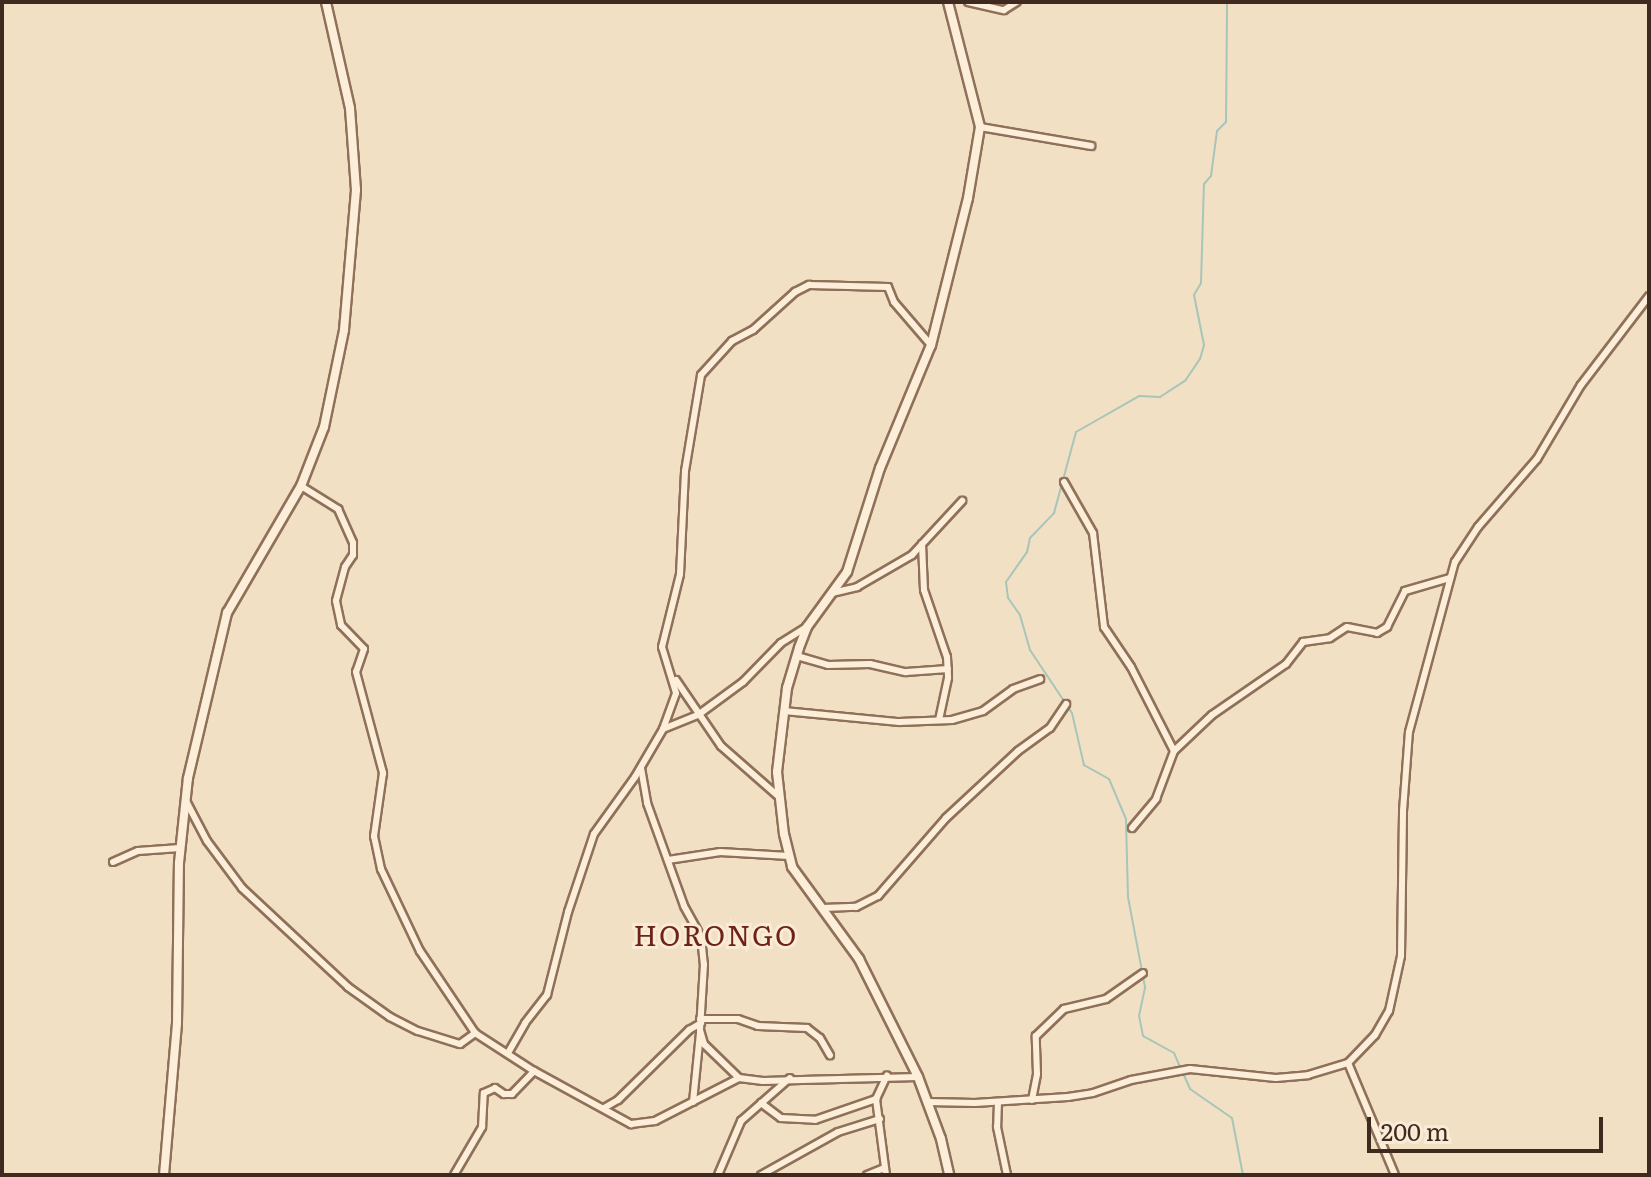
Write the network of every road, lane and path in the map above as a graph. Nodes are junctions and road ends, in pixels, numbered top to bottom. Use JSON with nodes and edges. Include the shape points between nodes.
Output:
{"nodes":[{"id":1,"x":326,"y":2,"type":"edge"},
{"id":2,"x":948,"y":2,"type":"edge"},
{"id":3,"x":968,"y":2,"type":"edge"},
{"id":4,"x":1017,"y":2,"type":"edge"},
{"id":5,"x":980,"y":127,"type":"junction"},
{"id":6,"x":1091,"y":146,"type":"dead end"},
{"id":7,"x":1649,"y":296,"type":"edge"},
{"id":8,"x":931,"y":345,"type":"junction"},
{"id":9,"x":1064,"y":482,"type":"dead end"},
{"id":10,"x":301,"y":486,"type":"junction"},
{"id":11,"x":962,"y":501,"type":"dead end"},
{"id":12,"x":922,"y":544,"type":"junction"},
{"id":13,"x":1450,"y":578,"type":"junction"},
{"id":14,"x":832,"y":593,"type":"junction"},
{"id":15,"x":807,"y":627,"type":"junction"},
{"id":16,"x":797,"y":656,"type":"junction"},
{"id":17,"x":948,"y":669,"type":"junction"},
{"id":18,"x":673,"y":677,"type":"junction"},
{"id":19,"x":1040,"y":679,"type":"dead end"},
{"id":20,"x":1066,"y":704,"type":"dead end"},
{"id":21,"x":784,"y":711,"type":"junction"},
{"id":22,"x":698,"y":715,"type":"junction"},
{"id":23,"x":939,"y":720,"type":"junction"},
{"id":24,"x":663,"y":729,"type":"junction"},
{"id":25,"x":1174,"y":751,"type":"junction"},
{"id":26,"x":641,"y":768,"type":"junction"},
{"id":27,"x":779,"y":797,"type":"junction"},
{"id":28,"x":186,"y":801,"type":"junction"},
{"id":29,"x":1132,"y":828,"type":"dead end"},
{"id":30,"x":180,"y":848,"type":"junction"},
{"id":31,"x":789,"y":856,"type":"junction"},
{"id":32,"x":668,"y":860,"type":"junction"},
{"id":33,"x":113,"y":862,"type":"dead end"},
{"id":34,"x":823,"y":908,"type":"junction"},
{"id":35,"x":1143,"y":973,"type":"dead end"},
{"id":36,"x":700,"y":1024,"type":"junction"},
{"id":37,"x":475,"y":1033,"type":"junction"},
{"id":38,"x":508,"y":1053,"type":"junction"},
{"id":39,"x":830,"y":1055,"type":"dead end"},
{"id":40,"x":1348,"y":1063,"type":"junction"},
{"id":41,"x":534,"y":1071,"type":"junction"},
{"id":42,"x":887,"y":1075,"type":"junction"},
{"id":43,"x":918,"y":1077,"type":"junction"},
{"id":44,"x":739,"y":1078,"type":"junction"},
{"id":45,"x":790,"y":1078,"type":"junction"},
{"id":46,"x":876,"y":1099,"type":"junction"},
{"id":47,"x":1032,"y":1100,"type":"junction"},
{"id":48,"x":693,"y":1102,"type":"junction"},
{"id":49,"x":928,"y":1102,"type":"junction"},
{"id":50,"x":998,"y":1102,"type":"junction"},
{"id":51,"x":761,"y":1103,"type":"junction"},
{"id":52,"x":604,"y":1108,"type":"junction"},
{"id":53,"x":880,"y":1119,"type":"junction"},
{"id":54,"x":885,"y":1172,"type":"edge"},
{"id":55,"x":164,"y":1175,"type":"edge"},
{"id":56,"x":454,"y":1175,"type":"edge"},
{"id":57,"x":718,"y":1175,"type":"edge"},
{"id":58,"x":761,"y":1175,"type":"edge"},
{"id":59,"x":867,"y":1175,"type":"edge"},
{"id":60,"x":949,"y":1175,"type":"edge"},
{"id":61,"x":1007,"y":1175,"type":"edge"},
{"id":62,"x":1395,"y":1175,"type":"edge"}],
"edges":[{"from":1,"to":10,"type":"street","via":[[350,108],[356,210],[334,384]]},
{"from":2,"to":5,"type":"street"},
{"from":3,"to":4,"type":"street","via":[[1004,10]]},
{"from":5,"to":6,"type":"street"},
{"from":5,"to":8,"type":"street"},
{"from":7,"to":13,"type":"street","via":[[1581,385],[1537,459],[1465,543]]},
{"from":8,"to":14,"type":"street","via":[[880,468],[847,572]]},
{"from":8,"to":18,"type":"street","via":[[894,302],[888,287],[809,285],[732,341],[701,375],[685,471],[680,574],[662,647]]},
{"from":9,"to":25,"type":"street","via":[[1093,533],[1104,627]]},
{"from":10,"to":28,"type":"street","via":[[227,613]]},
{"from":10,"to":37,"type":"street","via":[[338,509],[353,543],[336,601],[341,625],[364,649],[356,680],[383,773],[374,836],[381,869],[420,951]]},
{"from":11,"to":12,"type":"street"},
{"from":12,"to":14,"type":"street","via":[[857,587]]},
{"from":12,"to":17,"type":"street","via":[[924,590]]},
{"from":13,"to":25,"type":"street","via":[[1405,591],[1387,627],[1377,633],[1347,627],[1330,638],[1303,642],[1286,664],[1212,715]]},
{"from":13,"to":40,"type":"street","via":[[1405,755],[1396,985],[1384,1024]]},
{"from":14,"to":15,"type":"street"},
{"from":15,"to":16,"type":"street"},
{"from":15,"to":22,"type":"street"},
{"from":16,"to":17,"type":"street","via":[[828,665],[870,664],[906,672]]},
{"from":16,"to":21,"type":"street"},
{"from":17,"to":23,"type":"street"},
{"from":18,"to":22,"type":"street"},
{"from":18,"to":24,"type":"street","via":[[675,702]]},
{"from":19,"to":23,"type":"street","via":[[1013,689],[983,711]]},
{"from":20,"to":34,"type":"street","via":[[1050,728],[946,818],[878,896],[856,907]]},
{"from":21,"to":23,"type":"street","via":[[899,722]]},
{"from":21,"to":27,"type":"street"},
{"from":22,"to":24,"type":"street"},
{"from":22,"to":27,"type":"street","via":[[721,746]]},
{"from":24,"to":26,"type":"street"},
{"from":25,"to":29,"type":"street","via":[[1156,799]]},
{"from":26,"to":32,"type":"street","via":[[647,803]]},
{"from":26,"to":38,"type":"street","via":[[594,834],[547,995]]},
{"from":27,"to":31,"type":"street"},
{"from":28,"to":30,"type":"street"},
{"from":28,"to":37,"type":"street","via":[[214,852],[242,888],[348,987],[418,1031],[460,1044]]},
{"from":30,"to":33,"type":"street","via":[[138,851]]},
{"from":30,"to":55,"type":"street","via":[[177,1023]]},
{"from":31,"to":32,"type":"street","via":[[720,852]]},
{"from":31,"to":34,"type":"street","via":[[797,877]]},
{"from":32,"to":36,"type":"street","via":[[704,951]]},
{"from":34,"to":43,"type":"street","via":[[854,949]]},
{"from":35,"to":47,"type":"street","via":[[1106,999],[1064,1009],[1036,1036]]},
{"from":36,"to":39,"type":"street","via":[[738,1019],[758,1026],[807,1028]]},
{"from":36,"to":44,"type":"street","via":[[705,1047]]},
{"from":36,"to":48,"type":"street"},
{"from":36,"to":52,"type":"street"},
{"from":37,"to":38,"type":"street"},
{"from":38,"to":41,"type":"street"},
{"from":40,"to":47,"type":"street","via":[[1291,1078],[1190,1069],[1093,1093]]},
{"from":40,"to":62,"type":"street"},
{"from":41,"to":52,"type":"street"},
{"from":41,"to":56,"type":"street","via":[[512,1094],[495,1088],[484,1093],[482,1127]]},
{"from":42,"to":43,"type":"street"},
{"from":42,"to":45,"type":"street"},
{"from":42,"to":46,"type":"street"},
{"from":43,"to":49,"type":"street"},
{"from":44,"to":45,"type":"street"},
{"from":44,"to":48,"type":"street"},
{"from":45,"to":51,"type":"street"},
{"from":46,"to":51,"type":"street","via":[[815,1120],[781,1118]]},
{"from":46,"to":53,"type":"street"},
{"from":47,"to":50,"type":"street"},
{"from":48,"to":52,"type":"street","via":[[655,1121],[636,1124]]},
{"from":49,"to":50,"type":"street"},
{"from":49,"to":60,"type":"street"},
{"from":50,"to":61,"type":"street","via":[[997,1127]]},
{"from":51,"to":57,"type":"street","via":[[734,1132]]},
{"from":53,"to":54,"type":"street"},
{"from":53,"to":58,"type":"street","via":[[838,1132]]},
{"from":54,"to":59,"type":"street"}]}
